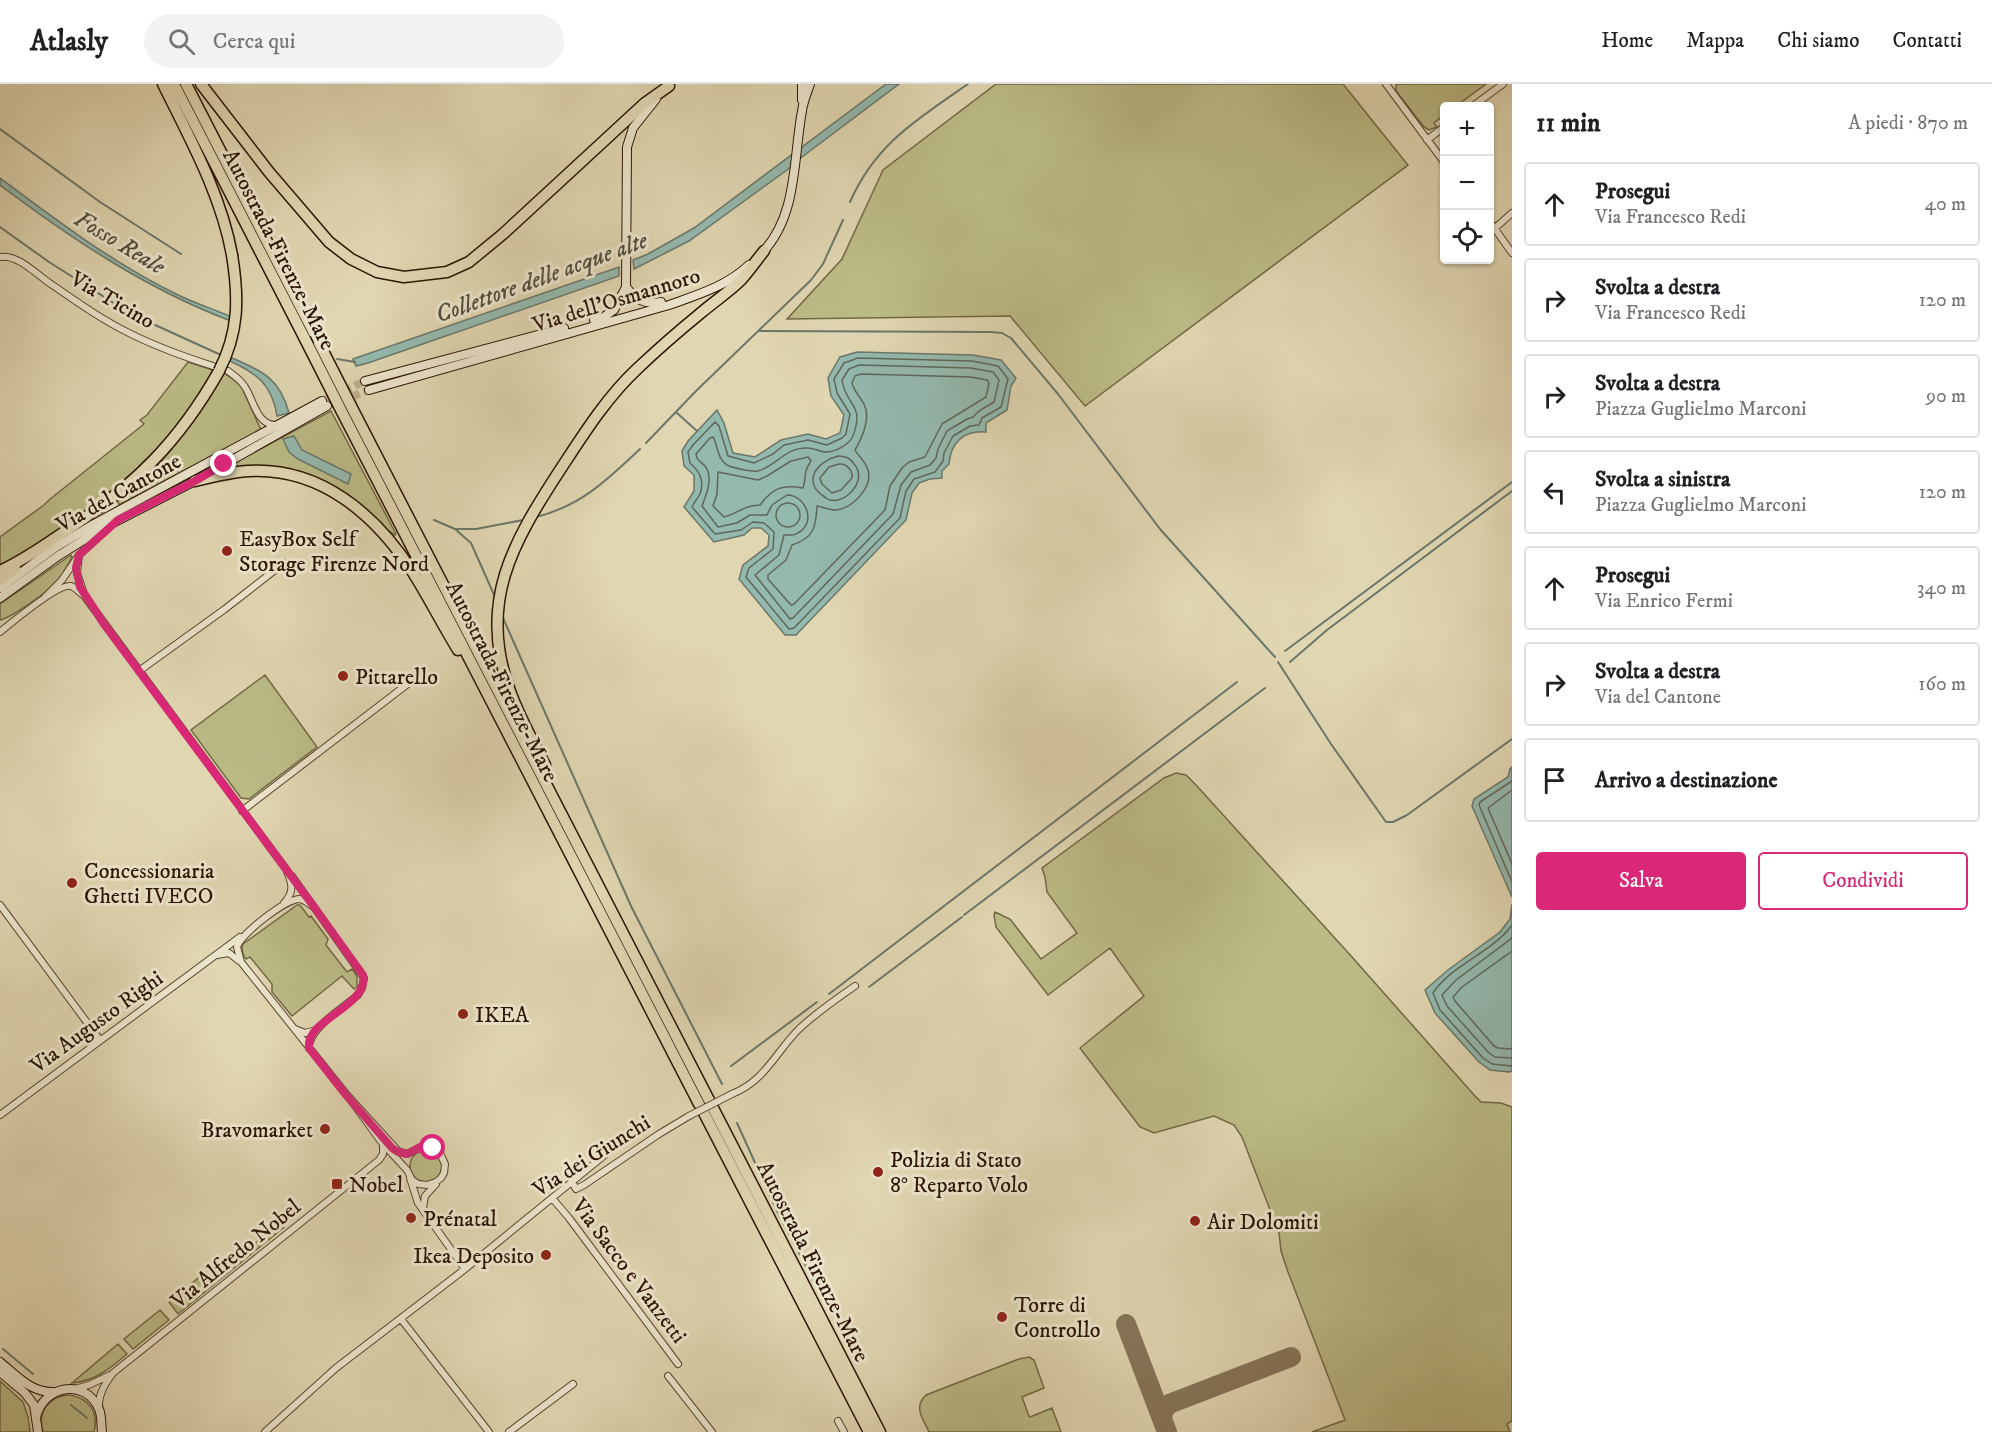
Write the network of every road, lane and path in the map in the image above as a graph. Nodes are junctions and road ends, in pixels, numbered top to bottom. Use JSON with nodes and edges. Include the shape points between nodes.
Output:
{"nodes":[{"id":1,"x":163,"y":84,"type":"edge"},
{"id":2,"x":174,"y":84,"type":"edge"},
{"id":3,"x":186,"y":84,"type":"edge"},
{"id":4,"x":201,"y":84,"type":"edge"},
{"id":5,"x":801,"y":84,"type":"edge"},
{"id":6,"x":810,"y":84,"type":"edge"},
{"id":7,"x":1386,"y":84,"type":"edge"},
{"id":8,"x":1503,"y":84,"type":"edge"},
{"id":9,"x":670,"y":85,"type":"edge"},
{"id":10,"x":1478,"y":102,"type":"edge"},
{"id":11,"x":802,"y":109,"type":"junction"},
{"id":12,"x":1440,"y":130,"type":"edge"},
{"id":13,"x":1428,"y":140,"type":"junction"},
{"id":14,"x":1440,"y":156,"type":"edge"},
{"id":15,"x":1512,"y":213,"type":"edge"},
{"id":16,"x":1494,"y":229,"type":"joint"},
{"id":17,"x":764,"y":251,"type":"junction"},
{"id":18,"x":1512,"y":253,"type":"edge"},
{"id":19,"x":0,"y":257,"type":"edge"},
{"id":20,"x":626,"y":287,"type":"junction"},
{"id":21,"x":691,"y":296,"type":"junction"},
{"id":22,"x":220,"y":369,"type":"junction"},
{"id":23,"x":346,"y":408,"type":"junction"},
{"id":24,"x":280,"y":424,"type":"junction"},
{"id":25,"x":195,"y":481,"type":"junction"},
{"id":26,"x":118,"y":520,"type":"junction"},
{"id":27,"x":31,"y":554,"type":"junction"},
{"id":28,"x":79,"y":555,"type":"junction"},
{"id":29,"x":284,"y":563,"type":"dead end"},
{"id":30,"x":0,"y":571,"type":"edge"},
{"id":31,"x":0,"y":581,"type":"edge"},
{"id":32,"x":0,"y":588,"type":"edge"},
{"id":33,"x":45,"y":597,"type":"junction"},
{"id":34,"x":85,"y":597,"type":"junction"},
{"id":35,"x":0,"y":598,"type":"edge"},
{"id":36,"x":14,"y":620,"type":"junction"},
{"id":37,"x":0,"y":625,"type":"edge"},
{"id":38,"x":0,"y":632,"type":"edge"},
{"id":39,"x":139,"y":671,"type":"junction"},
{"id":40,"x":422,"y":673,"type":"dead end"},
{"id":41,"x":499,"y":715,"type":"junction"},
{"id":42,"x":242,"y":811,"type":"junction"},
{"id":43,"x":286,"y":869,"type":"junction"},
{"id":44,"x":594,"y":876,"type":"junction"},
{"id":45,"x":0,"y":905,"type":"edge"},
{"id":46,"x":312,"y":906,"type":"junction"},
{"id":47,"x":280,"y":908,"type":"junction"},
{"id":48,"x":246,"y":933,"type":"junction"},
{"id":49,"x":213,"y":957,"type":"junction"},
{"id":50,"x":241,"y":962,"type":"junction"},
{"id":51,"x":855,"y":986,"type":"dead end"},
{"id":52,"x":292,"y":1027,"type":"junction"},
{"id":53,"x":318,"y":1028,"type":"junction"},
{"id":54,"x":100,"y":1040,"type":"junction"},
{"id":55,"x":309,"y":1048,"type":"junction"},
{"id":56,"x":346,"y":1095,"type":"junction"},
{"id":57,"x":707,"y":1107,"type":"junction"},
{"id":58,"x":0,"y":1114,"type":"edge"},
{"id":59,"x":382,"y":1143,"type":"junction"},
{"id":60,"x":611,"y":1150,"type":"dead end"},
{"id":61,"x":412,"y":1152,"type":"junction"},
{"id":62,"x":379,"y":1160,"type":"junction"},
{"id":63,"x":399,"y":1164,"type":"junction"},
{"id":64,"x":407,"y":1170,"type":"junction"},
{"id":65,"x":410,"y":1177,"type":"junction"},
{"id":66,"x":440,"y":1180,"type":"junction"},
{"id":67,"x":572,"y":1182,"type":"junction"},
{"id":68,"x":552,"y":1198,"type":"junction"},
{"id":69,"x":423,"y":1208,"type":"junction"},
{"id":70,"x":465,"y":1269,"type":"junction"},
{"id":71,"x":401,"y":1319,"type":"junction"},
{"id":72,"x":0,"y":1362,"type":"edge"},
{"id":73,"x":678,"y":1364,"type":"dead end"},
{"id":74,"x":0,"y":1372,"type":"edge"},
{"id":75,"x":113,"y":1373,"type":"junction"},
{"id":76,"x":668,"y":1376,"type":"dead end"},
{"id":77,"x":573,"y":1384,"type":"dead end"},
{"id":78,"x":73,"y":1389,"type":"junction"},
{"id":79,"x":54,"y":1392,"type":"junction"},
{"id":80,"x":100,"y":1410,"type":"junction"},
{"id":81,"x":36,"y":1418,"type":"junction"},
{"id":82,"x":838,"y":1421,"type":"dead end"},
{"id":83,"x":101,"y":1430,"type":"edge"},
{"id":84,"x":38,"y":1432,"type":"edge"},
{"id":85,"x":265,"y":1432,"type":"edge"},
{"id":86,"x":489,"y":1432,"type":"edge"},
{"id":87,"x":509,"y":1432,"type":"edge"},
{"id":88,"x":712,"y":1432,"type":"edge"},
{"id":89,"x":844,"y":1432,"type":"edge"},
{"id":90,"x":869,"y":1432,"type":"edge"},
{"id":91,"x":880,"y":1432,"type":"edge"}],
"edges":[{"from":1,"to":22,"type":"highway","bridge":true,"via":[[210,183],[232,255],[236,317]]},
{"from":2,"to":23,"type":"highway","name":"Autostrada Firenze-Mare","bridge":true,"via":[[305,339]]},
{"from":3,"to":23,"type":"highway","name":"Autostrada Firenze-Mare","bridge":true,"via":[[319,344]]},
{"from":4,"to":9,"type":"highway","via":[[328,242],[377,272],[404,278],[447,272],[469,262],[645,103]]},
{"from":5,"to":11,"type":"main road"},
{"from":6,"to":11,"type":"main road","name":"Via dell'Osmannoro"},
{"from":7,"to":13,"type":"street"},
{"from":8,"to":10,"type":"street"},
{"from":9,"to":20,"type":"main road","name":"Via dell'Osmannoro","via":[[638,120],[630,136]]},
{"from":11,"to":17,"type":"main road","name":"Via dell'Osmannoro","via":[[785,214]]},
{"from":12,"to":13,"type":"street"},
{"from":13,"to":14,"type":"street"},
{"from":15,"to":16,"type":"street"},
{"from":16,"to":18,"type":"street"},
{"from":17,"to":21,"type":"main road","name":"Via dell'Osmannoro","via":[[727,282]]},
{"from":17,"to":44,"type":"highway","via":[[740,281],[636,370],[602,409],[533,512],[504,573],[499,650],[510,691]]},
{"from":19,"to":22,"type":"street","name":"Via Ticino","via":[[11,257],[129,333]]},
{"from":20,"to":21,"type":"main road","via":[[646,303]]},
{"from":20,"to":21,"type":"main road","name":"Via dell'Osmannoro","via":[[614,310],[602,318],[367,385]]},
{"from":22,"to":24,"type":"street","name":"Via Ticino","via":[[241,380],[261,419],[269,425]]},
{"from":22,"to":27,"type":"highway","via":[[187,423],[153,463],[96,511]]},
{"from":23,"to":41,"type":"highway","name":"Autostrada Firenze-Mare"},
{"from":23,"to":44,"type":"highway","name":"Autostrada Firenze-Mare"},
{"from":24,"to":25,"type":"main road","name":"Via del Cantone","via":[[325,404]]},
{"from":24,"to":32,"type":"main road","name":"Via del Cantone","via":[[98,522]]},
{"from":25,"to":26,"type":"main road","name":"Via del Cantone"},
{"from":25,"to":41,"type":"highway","via":[[246,471],[281,473],[318,483],[349,501],[405,560]]},
{"from":26,"to":28,"type":"street","name":"Via del Cantone"},
{"from":26,"to":35,"type":"main road","name":"Via del Cantone","via":[[58,556]]},
{"from":27,"to":30,"type":"highway"},
{"from":27,"to":31,"type":"highway"},
{"from":28,"to":33,"type":"street","name":"Via del Cantone"},
{"from":28,"to":34,"type":"street","via":[[77,573]]},
{"from":29,"to":39,"type":"street"},
{"from":33,"to":34,"type":"street","name":"Via del Cantone","via":[[66,586]]},
{"from":33,"to":36,"type":"street","name":"Via del Cantone"},
{"from":34,"to":39,"type":"street"},
{"from":36,"to":37,"type":"street","name":"Via del Cantone"},
{"from":36,"to":38,"type":"street","name":"Via del Cantone"},
{"from":39,"to":42,"type":"street"},
{"from":40,"to":42,"type":"street"},
{"from":41,"to":57,"type":"highway","name":"Autostrada Firenze-Mare"},
{"from":42,"to":43,"type":"street"},
{"from":43,"to":46,"type":"street"},
{"from":43,"to":47,"type":"street","via":[[292,888]]},
{"from":44,"to":57,"type":"highway","name":"Autostrada Firenze-Mare"},
{"from":45,"to":54,"type":"street"},
{"from":46,"to":47,"type":"street","via":[[298,899]]},
{"from":46,"to":53,"type":"street","via":[[364,981],[358,994]]},
{"from":47,"to":48,"type":"street"},
{"from":48,"to":49,"type":"street","name":"Via Augusto Righi"},
{"from":48,"to":50,"type":"street","via":[[237,947]]},
{"from":49,"to":50,"type":"street","via":[[226,952]]},
{"from":49,"to":54,"type":"street","name":"Via Augusto Righi"},
{"from":50,"to":52,"type":"street"},
{"from":51,"to":67,"type":"street","name":"Via dei Giunchi","bridge":true,"via":[[798,1030],[746,1088],[658,1134],[584,1185],[576,1189]]},
{"from":52,"to":53,"type":"street","via":[[305,1033]]},
{"from":52,"to":55,"type":"street"},
{"from":53,"to":55,"type":"street"},
{"from":54,"to":58,"type":"street","name":"Via Augusto Righi"},
{"from":55,"to":56,"type":"street"},
{"from":56,"to":59,"type":"street"},
{"from":56,"to":61,"type":"street","via":[[395,1150]]},
{"from":57,"to":90,"type":"highway","name":"Autostrada Firenze-Mare"},
{"from":57,"to":91,"type":"highway","name":"Autostrada Firenze-Mare"},
{"from":59,"to":62,"type":"street","via":[[384,1151]]},
{"from":59,"to":63,"type":"street"},
{"from":60,"to":67,"type":"street"},
{"from":61,"to":64,"type":"street"},
{"from":61,"to":66,"type":"street","via":[[426,1146],[439,1152],[445,1164]]},
{"from":62,"to":63,"type":"street"},
{"from":62,"to":75,"type":"street","name":"Via Alfredo Nobel"},
{"from":63,"to":64,"type":"street"},
{"from":64,"to":65,"type":"street"},
{"from":65,"to":66,"type":"street","via":[[424,1185]]},
{"from":65,"to":69,"type":"street"},
{"from":66,"to":69,"type":"street","via":[[425,1196]]},
{"from":67,"to":68,"type":"street","name":"Via dei Giunchi"},
{"from":68,"to":70,"type":"street","name":"Via dei Giunchi"},
{"from":68,"to":73,"type":"street","name":"Via Sacco e Vanzetti"},
{"from":69,"to":70,"type":"street"},
{"from":70,"to":71,"type":"street","name":"Via dei Giunchi"},
{"from":71,"to":85,"type":"street","name":"Via dei Giunchi","via":[[336,1368]]},
{"from":71,"to":86,"type":"street"},
{"from":72,"to":79,"type":"main road","via":[[32,1388]]},
{"from":74,"to":81,"type":"main road","via":[[31,1400]]},
{"from":75,"to":78,"type":"street","name":"Via Alfredo Nobel","via":[[89,1386]]},
{"from":75,"to":80,"type":"street","name":"Via Alfredo Nobel","via":[[99,1399]]},
{"from":76,"to":88,"type":"street"},
{"from":77,"to":87,"type":"street"},
{"from":78,"to":79,"type":"main road"},
{"from":78,"to":80,"type":"main road","via":[[88,1395]]},
{"from":79,"to":81,"type":"main road","via":[[41,1404]]},
{"from":80,"to":83,"type":"main road"},
{"from":81,"to":84,"type":"main road"},
{"from":82,"to":89,"type":"street"}]}
